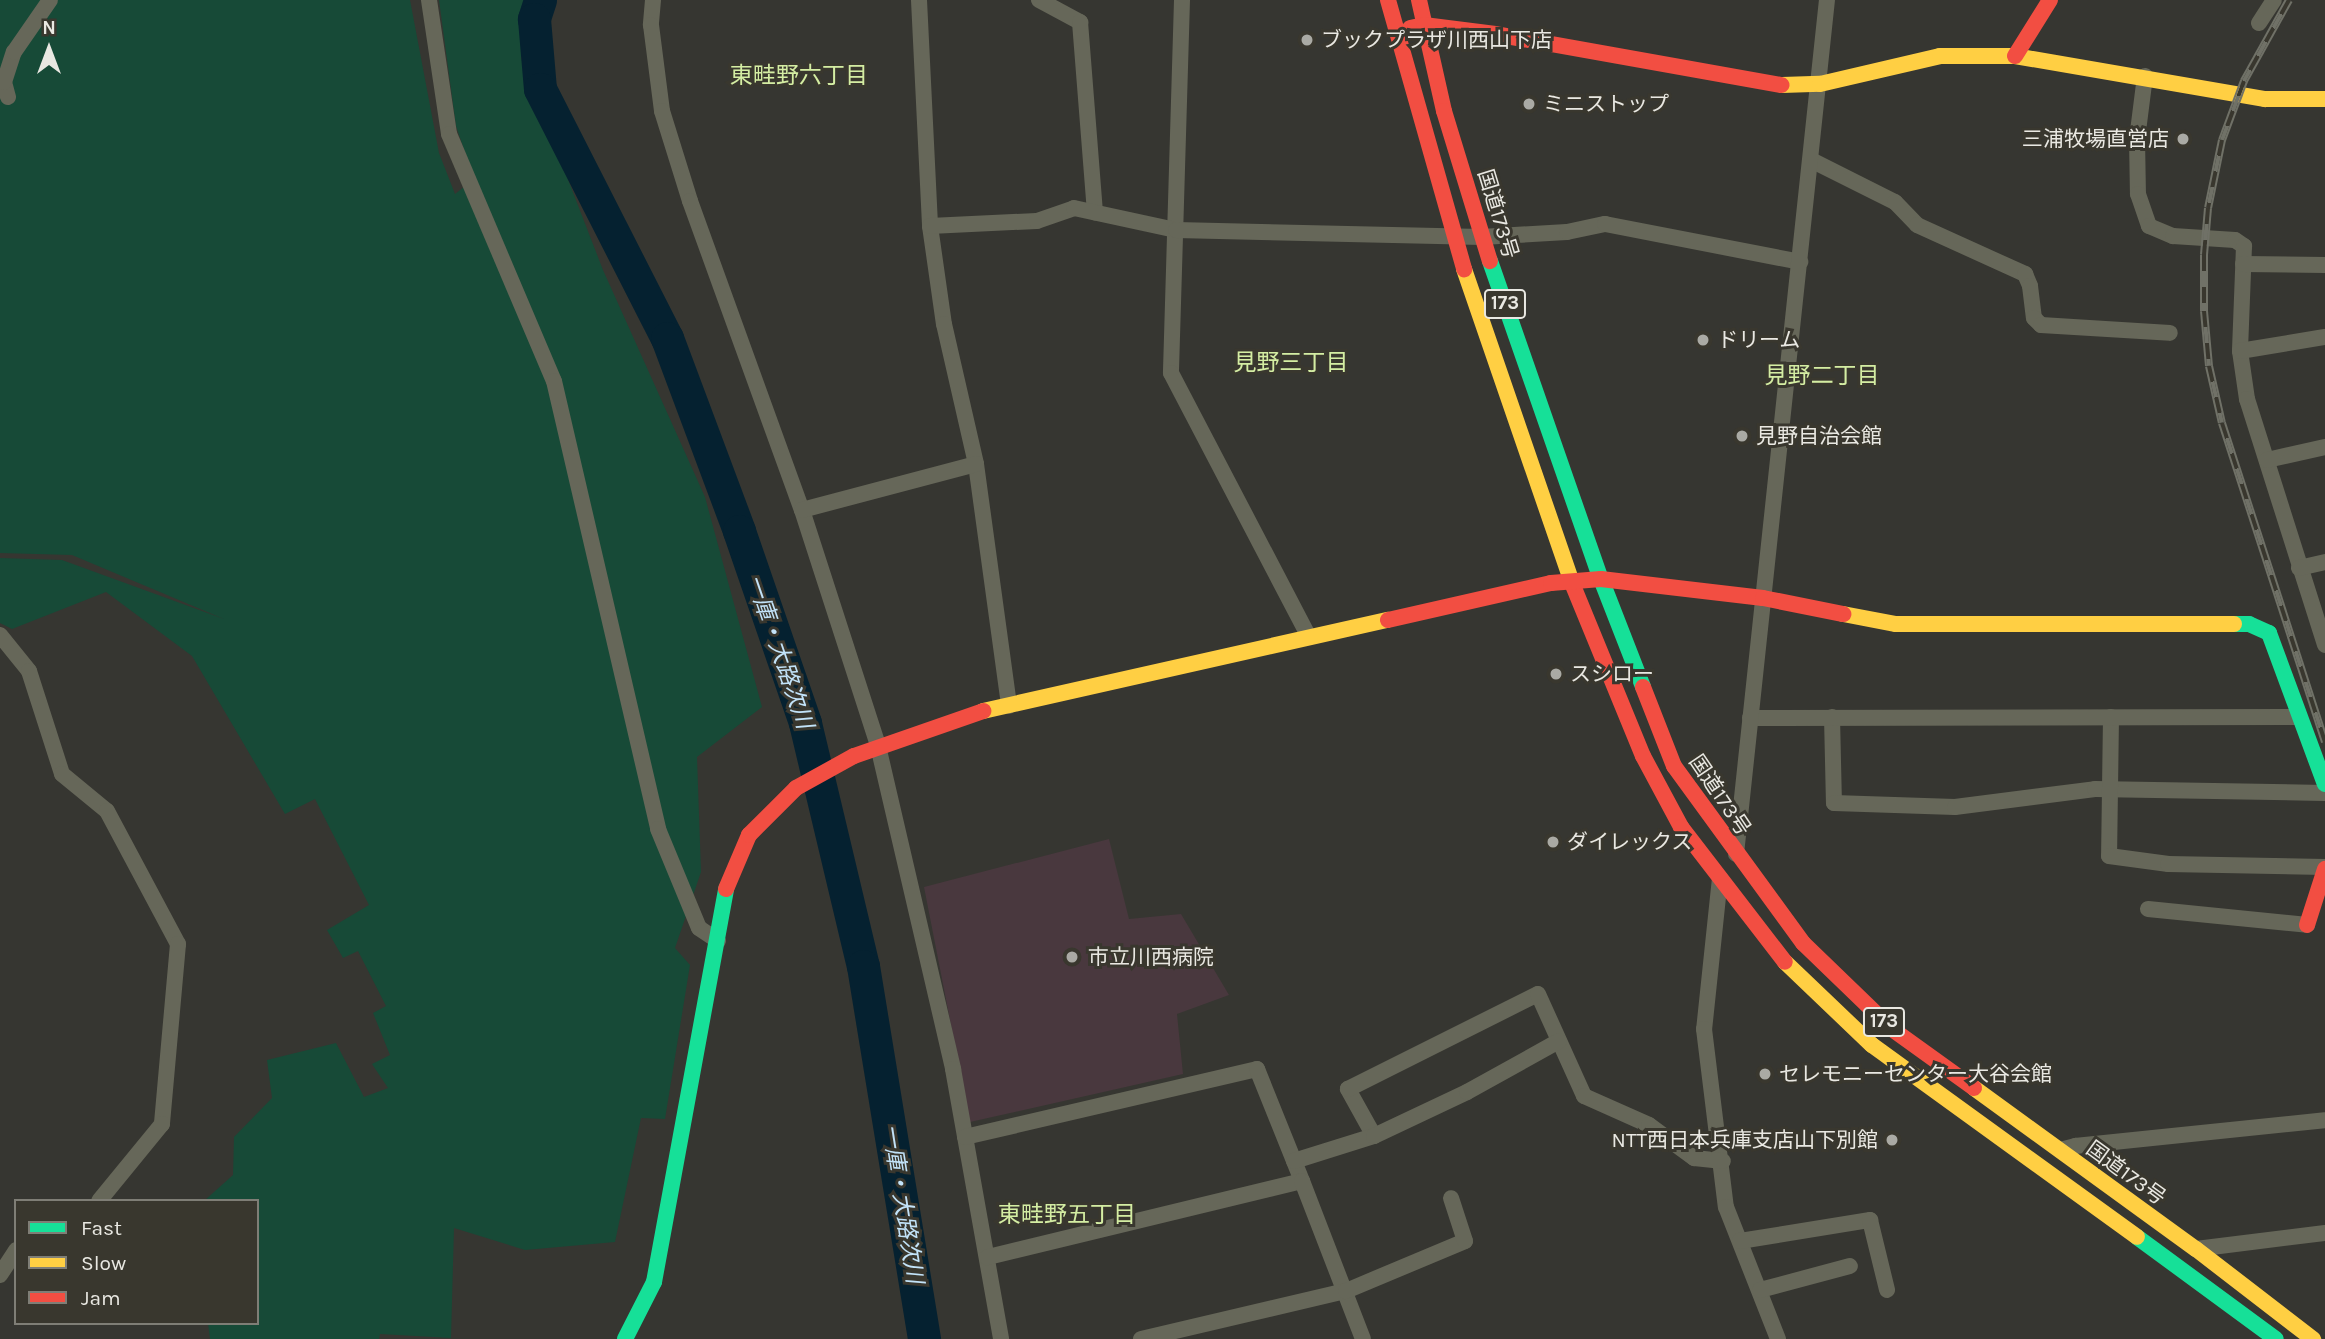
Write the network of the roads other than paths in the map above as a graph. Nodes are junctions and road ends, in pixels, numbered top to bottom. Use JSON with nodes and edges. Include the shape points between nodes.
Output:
{"nodes":[{"id":1,"x":50,"y":0,"type":"edge"},
{"id":2,"x":429,"y":0,"type":"edge"},
{"id":3,"x":653,"y":0,"type":"edge"},
{"id":4,"x":919,"y":0,"type":"edge"},
{"id":5,"x":1039,"y":0,"type":"edge"},
{"id":6,"x":1182,"y":0,"type":"edge"},
{"id":7,"x":1388,"y":0,"type":"edge"},
{"id":8,"x":1419,"y":0,"type":"edge"},
{"id":9,"x":1827,"y":0,"type":"edge"},
{"id":10,"x":2050,"y":0,"type":"edge"},
{"id":11,"x":2274,"y":0,"type":"edge"},
{"id":12,"x":2259,"y":23,"type":"dead end"},
{"id":13,"x":1424,"y":25,"type":"junction"},
{"id":14,"x":1395,"y":30,"type":"junction"},
{"id":15,"x":2015,"y":57,"type":"junction"},
{"id":16,"x":2146,"y":76,"type":"junction"},
{"id":17,"x":1820,"y":84,"type":"junction"},
{"id":18,"x":8,"y":96,"type":"dead end"},
{"id":19,"x":2325,"y":99,"type":"edge"},
{"id":20,"x":1811,"y":160,"type":"junction"},
{"id":21,"x":1095,"y":212,"type":"junction"},
{"id":22,"x":930,"y":226,"type":"junction"},
{"id":23,"x":1176,"y":230,"type":"junction"},
{"id":24,"x":1454,"y":237,"type":"junction"},
{"id":25,"x":1482,"y":237,"type":"junction"},
{"id":26,"x":1800,"y":262,"type":"junction"},
{"id":27,"x":2243,"y":264,"type":"junction"},
{"id":28,"x":2325,"y":265,"type":"edge"},
{"id":29,"x":2170,"y":333,"type":"dead end"},
{"id":30,"x":2325,"y":337,"type":"edge"},
{"id":31,"x":2240,"y":351,"type":"junction"},
{"id":32,"x":2325,"y":447,"type":"edge"},
{"id":33,"x":2267,"y":460,"type":"junction"},
{"id":34,"x":976,"y":464,"type":"junction"},
{"id":35,"x":802,"y":510,"type":"junction"},
{"id":36,"x":2325,"y":562,"type":"edge"},
{"id":37,"x":2299,"y":568,"type":"junction"},
{"id":38,"x":1601,"y":579,"type":"junction"},
{"id":39,"x":1572,"y":582,"type":"junction"},
{"id":40,"x":1763,"y":598,"type":"junction"},
{"id":41,"x":0,"y":635,"type":"edge"},
{"id":42,"x":1309,"y":637,"type":"junction"},
{"id":43,"x":2325,"y":645,"type":"edge"},
{"id":44,"x":1009,"y":706,"type":"junction"},
{"id":45,"x":1832,"y":717,"type":"junction"},
{"id":46,"x":2111,"y":717,"type":"junction"},
{"id":47,"x":2299,"y":717,"type":"junction"},
{"id":48,"x":1750,"y":718,"type":"junction"},
{"id":49,"x":878,"y":746,"type":"junction"},
{"id":50,"x":2325,"y":784,"type":"edge"},
{"id":51,"x":2109,"y":790,"type":"junction"},
{"id":52,"x":2325,"y":793,"type":"edge"},
{"id":53,"x":1736,"y":855,"type":"junction"},
{"id":54,"x":2325,"y":868,"type":"edge"},
{"id":55,"x":1719,"y":878,"type":"junction"},
{"id":56,"x":2148,"y":909,"type":"dead end"},
{"id":57,"x":2307,"y":925,"type":"joint"},
{"id":58,"x":718,"y":941,"type":"junction"},
{"id":59,"x":1559,"y":1041,"type":"junction"},
{"id":60,"x":2325,"y":1120,"type":"edge"},
{"id":61,"x":1374,"y":1136,"type":"junction"},
{"id":62,"x":965,"y":1137,"type":"junction"},
{"id":63,"x":2060,"y":1150,"type":"junction"},
{"id":64,"x":1723,"y":1160,"type":"junction"},
{"id":65,"x":1294,"y":1161,"type":"junction"},
{"id":66,"x":1302,"y":1181,"type":"junction"},
{"id":67,"x":1451,"y":1198,"type":"dead end"},
{"id":68,"x":101,"y":1199,"type":"edge"},
{"id":69,"x":2325,"y":1233,"type":"edge"},
{"id":70,"x":1740,"y":1241,"type":"junction"},
{"id":71,"x":2196,"y":1249,"type":"junction"},
{"id":72,"x":14,"y":1253,"type":"edge"},
{"id":73,"x":986,"y":1256,"type":"junction"},
{"id":74,"x":1850,"y":1266,"type":"dead end"},
{"id":75,"x":0,"y":1275,"type":"edge"},
{"id":76,"x":1760,"y":1290,"type":"junction"},
{"id":77,"x":1887,"y":1290,"type":"dead end"},
{"id":78,"x":1346,"y":1291,"type":"junction"},
{"id":79,"x":625,"y":1339,"type":"edge"},
{"id":80,"x":1001,"y":1339,"type":"edge"},
{"id":81,"x":1141,"y":1339,"type":"edge"},
{"id":82,"x":1363,"y":1339,"type":"edge"},
{"id":83,"x":1779,"y":1339,"type":"edge"},
{"id":84,"x":2276,"y":1339,"type":"edge"},
{"id":85,"x":2312,"y":1339,"type":"edge"}],
"edges":[{"from":1,"to":18,"type":"street","via":[[15,52],[4,82]]},
{"from":2,"to":58,"type":"street","via":[[449,134],[554,382],[658,829],[699,928]]},
{"from":3,"to":35,"type":"street","via":[[651,25],[662,111]]},
{"from":4,"to":22,"type":"street"},
{"from":5,"to":21,"type":"street","via":[[1080,22]]},
{"from":6,"to":23,"type":"street"},
{"from":7,"to":14,"type":"main road","number":"173"},
{"from":8,"to":13,"type":"main road","name":"国道173号","number":"173"},
{"from":9,"to":17,"type":"street"},
{"from":10,"to":15,"type":"main road"},
{"from":11,"to":12,"type":"street"},
{"from":13,"to":14,"type":"main road"},
{"from":13,"to":17,"type":"main road","via":[[1784,85]]},
{"from":13,"to":25,"type":"main road","name":"国道173号","number":"173"},
{"from":14,"to":24,"type":"main road","number":"173"},
{"from":15,"to":16,"type":"main road"},
{"from":15,"to":17,"type":"main road","via":[[1940,57]]},
{"from":16,"to":19,"type":"main road","via":[[2265,99]]},
{"from":16,"to":27,"type":"street","via":[[2137,139],[2138,194],[2149,226],[2173,236],[2235,240],[2244,246]]},
{"from":17,"to":20,"type":"street"},
{"from":20,"to":26,"type":"street"},
{"from":20,"to":29,"type":"street","via":[[1895,202],[1917,225],[2025,274],[2034,318],[2041,324]]},
{"from":21,"to":22,"type":"street","via":[[1074,208],[1037,221]]},
{"from":21,"to":23,"type":"street"},
{"from":22,"to":34,"type":"street","via":[[944,324]]},
{"from":23,"to":24,"type":"street"},
{"from":23,"to":42,"type":"street","via":[[1171,373]]},
{"from":24,"to":25,"type":"street"},
{"from":24,"to":39,"type":"main road","number":"173"},
{"from":25,"to":26,"type":"street","via":[[1567,232],[1605,224]]},
{"from":25,"to":38,"type":"main road","name":"国道173号","number":"173"},
{"from":26,"to":40,"type":"street"},
{"from":27,"to":28,"type":"street"},
{"from":27,"to":31,"type":"street"},
{"from":30,"to":31,"type":"street"},
{"from":31,"to":33,"type":"street","via":[[2247,399]]},
{"from":32,"to":33,"type":"street"},
{"from":33,"to":37,"type":"street"},
{"from":34,"to":35,"type":"street"},
{"from":34,"to":44,"type":"street"},
{"from":35,"to":49,"type":"street"},
{"from":36,"to":37,"type":"street"},
{"from":37,"to":43,"type":"street"},
{"from":38,"to":39,"type":"main road"},
{"from":38,"to":40,"type":"main road"},
{"from":38,"to":53,"type":"main road","name":"国道173号","number":"173","via":[[1674,766]]},
{"from":39,"to":42,"type":"main road"},
{"from":39,"to":55,"type":"main road","number":"173","via":[[1643,756],[1681,827]]},
{"from":40,"to":47,"type":"main road","via":[[1896,624],[2249,624],[2269,633]]},
{"from":40,"to":48,"type":"street"},
{"from":41,"to":68,"type":"street","via":[[29,671],[62,774],[107,811],[178,944],[162,1124]]},
{"from":42,"to":44,"type":"main road"},
{"from":44,"to":49,"type":"main road"},
{"from":45,"to":46,"type":"street"},
{"from":45,"to":48,"type":"street"},
{"from":45,"to":51,"type":"street","via":[[1834,803],[1955,807]]},
{"from":46,"to":47,"type":"street"},
{"from":46,"to":51,"type":"street"},
{"from":47,"to":50,"type":"main road"},
{"from":48,"to":53,"type":"street"},
{"from":49,"to":58,"type":"main road","via":[[796,788],[749,835],[727,881]]},
{"from":49,"to":62,"type":"street"},
{"from":51,"to":52,"type":"street"},
{"from":51,"to":54,"type":"street","via":[[2109,856],[2168,864]]},
{"from":53,"to":55,"type":"street"},
{"from":53,"to":63,"type":"main road","name":"国道173号","number":"173","via":[[1803,943],[1892,1030]]},
{"from":54,"to":57,"type":"main road"},
{"from":55,"to":64,"type":"street","via":[[1704,1029]]},
{"from":55,"to":84,"type":"main road","number":"173","via":[[1786,964],[1872,1045]]},
{"from":56,"to":57,"type":"street"},
{"from":58,"to":79,"type":"main road","via":[[654,1282]]},
{"from":59,"to":61,"type":"street"},
{"from":59,"to":61,"type":"street","via":[[1538,994],[1348,1089]]},
{"from":59,"to":64,"type":"street","via":[[1584,1096],[1649,1125],[1694,1158]]},
{"from":60,"to":63,"type":"street"},
{"from":61,"to":65,"type":"street"},
{"from":62,"to":65,"type":"street","via":[[1257,1069]]},
{"from":62,"to":73,"type":"street"},
{"from":63,"to":71,"type":"main road","name":"国道173号","number":"173"},
{"from":64,"to":70,"type":"street","via":[[1726,1207]]},
{"from":65,"to":66,"type":"street"},
{"from":66,"to":73,"type":"street"},
{"from":66,"to":78,"type":"street"},
{"from":67,"to":78,"type":"street","via":[[1465,1241]]},
{"from":69,"to":71,"type":"street"},
{"from":70,"to":76,"type":"street"},
{"from":70,"to":77,"type":"street","via":[[1870,1220]]},
{"from":71,"to":85,"type":"main road","name":"国道173号","number":"173"},
{"from":72,"to":75,"type":"street"},
{"from":73,"to":80,"type":"street"},
{"from":74,"to":76,"type":"street"},
{"from":76,"to":83,"type":"street"},
{"from":78,"to":81,"type":"street"},
{"from":78,"to":82,"type":"street"}]}
